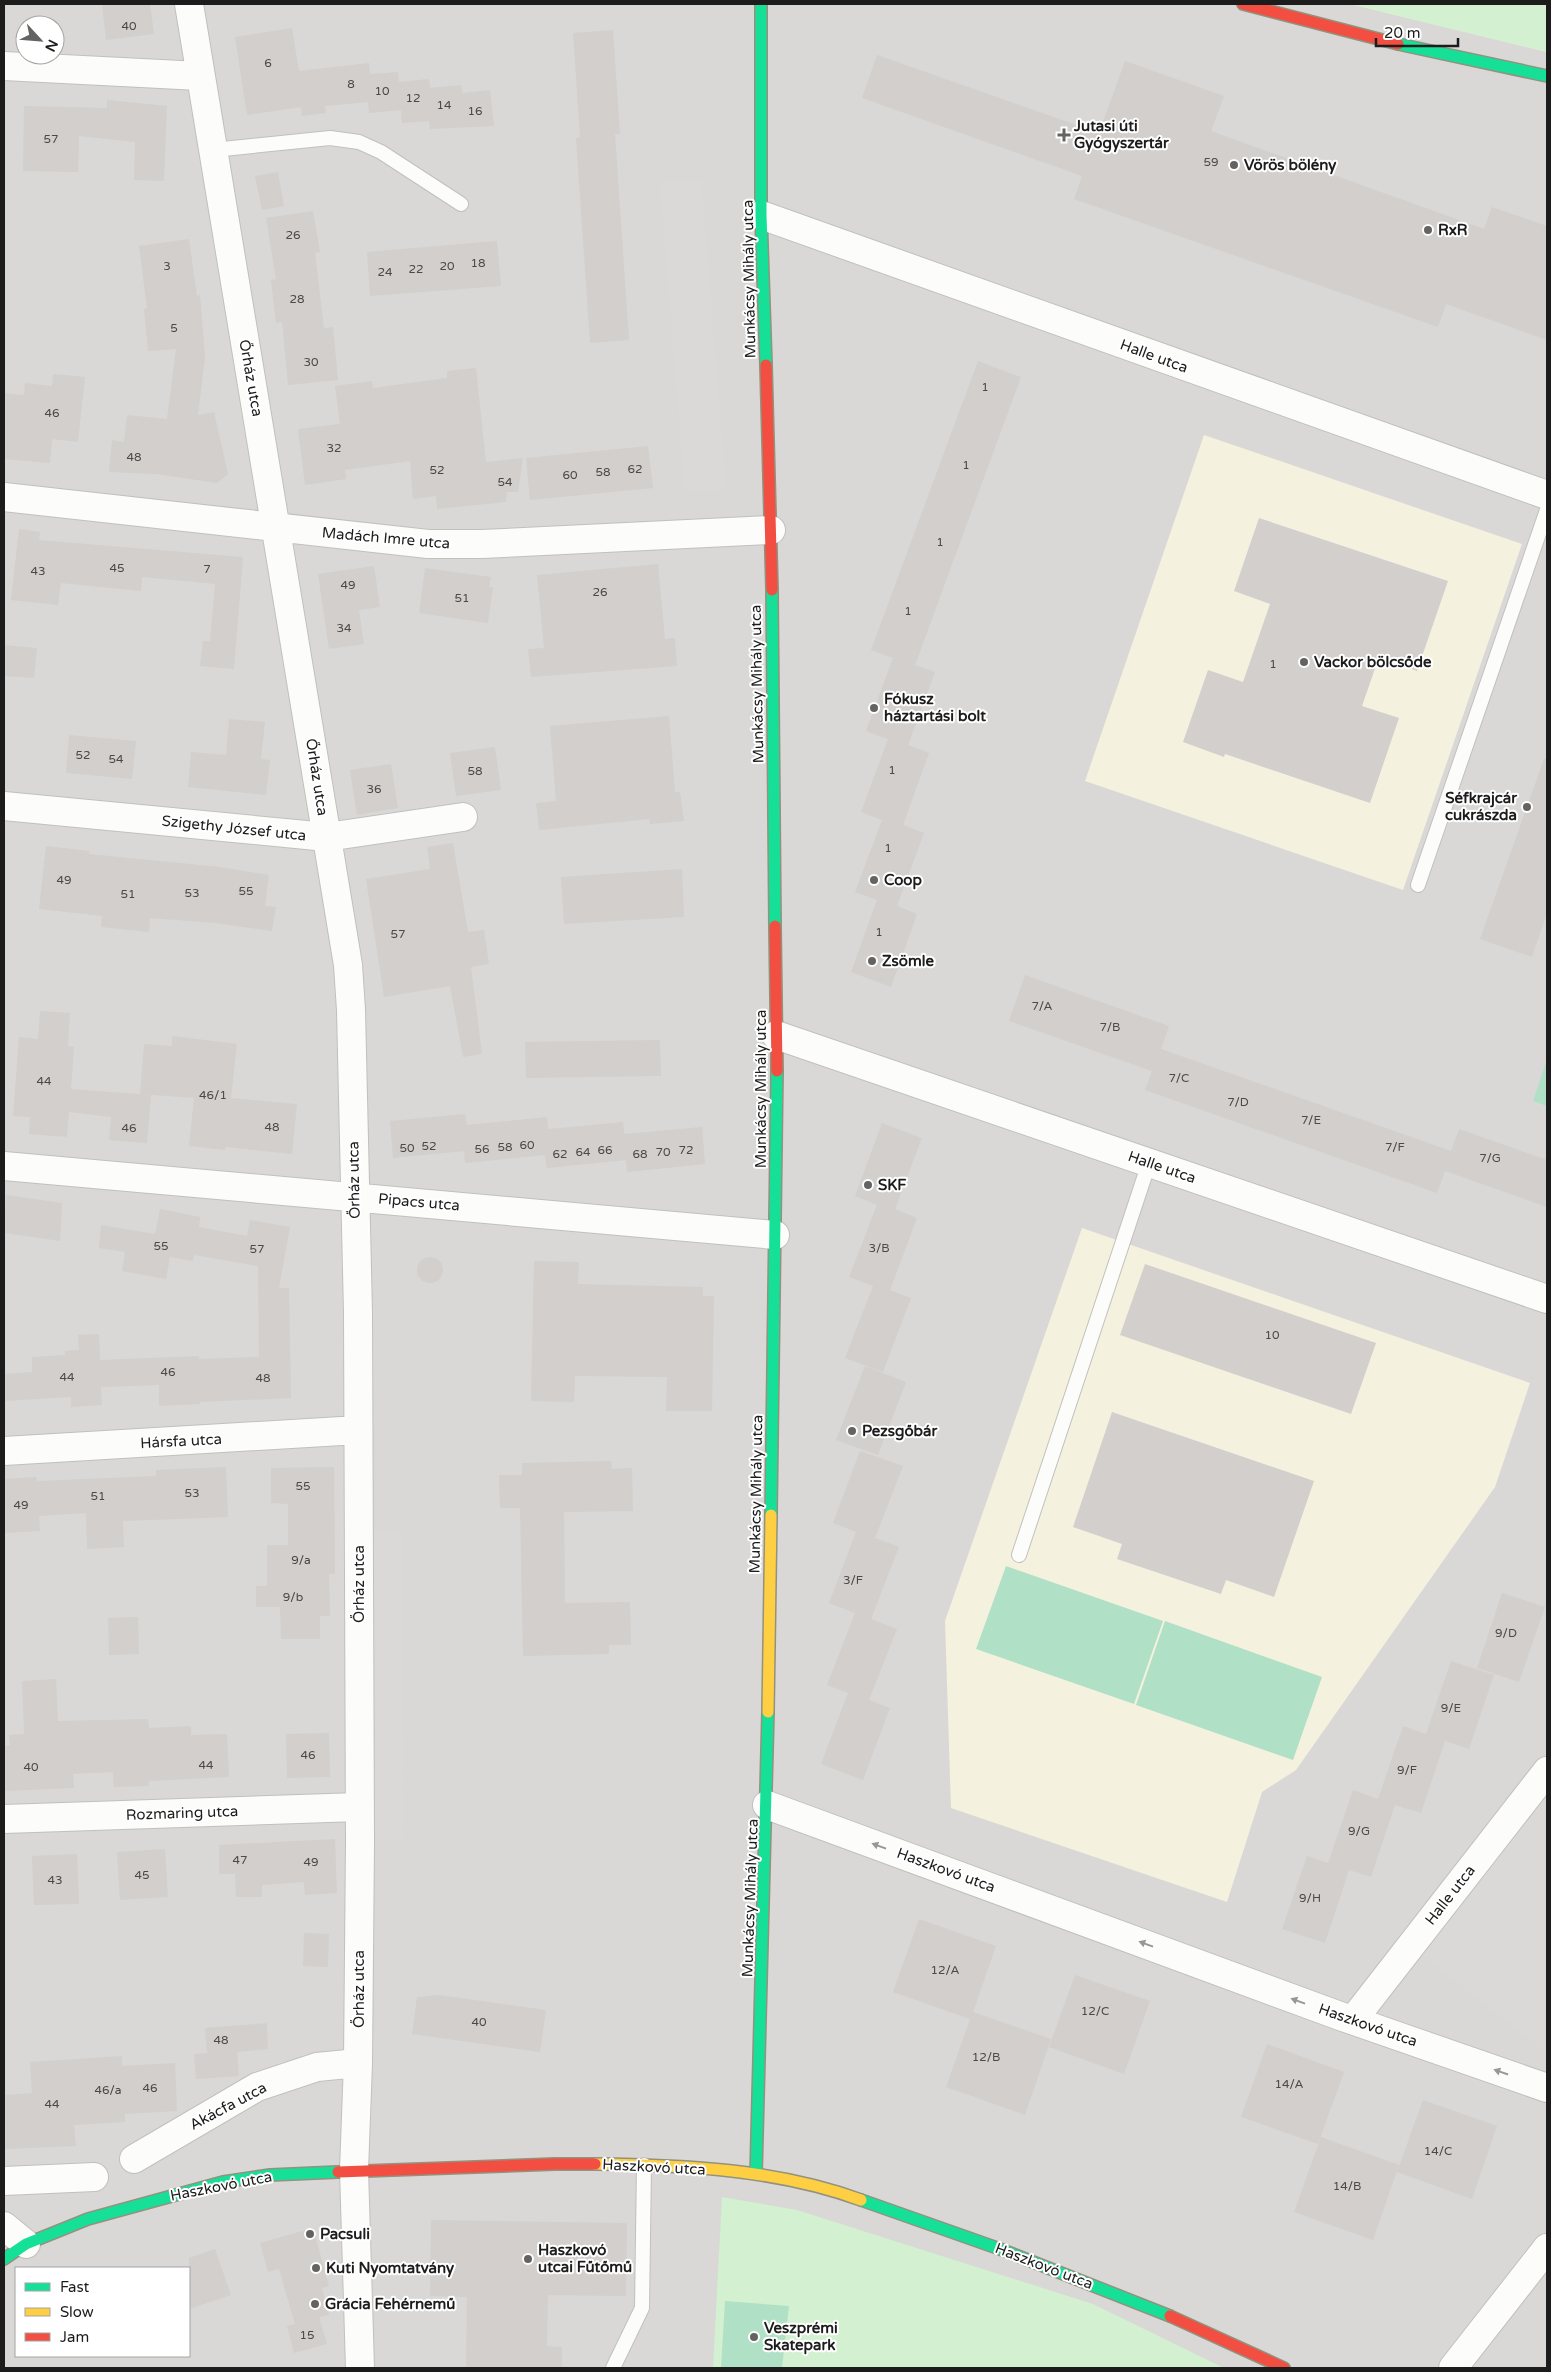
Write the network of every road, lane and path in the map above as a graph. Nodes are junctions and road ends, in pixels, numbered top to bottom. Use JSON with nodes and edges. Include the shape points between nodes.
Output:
{"nodes":[{"id":1,"x":189,"y":4,"type":"edge"},
{"id":2,"x":761,"y":4,"type":"edge"},
{"id":3,"x":1243,"y":4,"type":"edge"},
{"id":4,"x":4,"y":66,"type":"edge"},
{"id":5,"x":200,"y":76,"type":"junction"},
{"id":6,"x":1547,"y":76,"type":"edge"},
{"id":7,"x":213,"y":150,"type":"junction"},
{"id":8,"x":461,"y":204,"type":"dead end"},
{"id":9,"x":762,"y":216,"type":"junction"},
{"id":10,"x":1547,"y":495,"type":"edge"},
{"id":11,"x":4,"y":497,"type":"edge"},
{"id":12,"x":1547,"y":510,"type":"edge"},
{"id":13,"x":276,"y":528,"type":"junction"},
{"id":14,"x":771,"y":530,"type":"junction"},
{"id":15,"x":4,"y":806,"type":"edge"},
{"id":16,"x":463,"y":817,"type":"dead end"},
{"id":17,"x":327,"y":837,"type":"junction"},
{"id":18,"x":1418,"y":885,"type":"dead end"},
{"id":19,"x":776,"y":1035,"type":"junction"},
{"id":20,"x":1149,"y":1163,"type":"junction"},
{"id":21,"x":4,"y":1166,"type":"edge"},
{"id":22,"x":355,"y":1196,"type":"junction"},
{"id":23,"x":775,"y":1235,"type":"junction"},
{"id":24,"x":1547,"y":1299,"type":"edge"},
{"id":25,"x":358,"y":1430,"type":"junction"},
{"id":26,"x":4,"y":1451,"type":"edge"},
{"id":27,"x":1019,"y":1555,"type":"dead end"},
{"id":28,"x":1547,"y":1771,"type":"edge"},
{"id":29,"x":767,"y":1805,"type":"junction"},
{"id":30,"x":359,"y":1807,"type":"junction"},
{"id":31,"x":4,"y":1819,"type":"edge"},
{"id":32,"x":1353,"y":2020,"type":"junction"},
{"id":33,"x":358,"y":2063,"type":"junction"},
{"id":34,"x":1547,"y":2088,"type":"edge"},
{"id":35,"x":134,"y":2159,"type":"dead end"},
{"id":36,"x":644,"y":2165,"type":"junction"},
{"id":37,"x":354,"y":2170,"type":"junction"},
{"id":38,"x":756,"y":2174,"type":"junction"},
{"id":39,"x":94,"y":2177,"type":"dead end"},
{"id":40,"x":4,"y":2181,"type":"edge"},
{"id":41,"x":4,"y":2226,"type":"edge"},
{"id":42,"x":1547,"y":2248,"type":"edge"},
{"id":43,"x":15,"y":2252,"type":"edge"},
{"id":44,"x":360,"y":2368,"type":"edge"},
{"id":45,"x":613,"y":2368,"type":"edge"},
{"id":46,"x":1284,"y":2368,"type":"edge"},
{"id":47,"x":1453,"y":2368,"type":"edge"}],
"edges":[{"from":1,"to":5,"type":"street","name":"Őrház utca"},
{"from":2,"to":9,"type":"street","name":"Munkácsy Mihály utca"},
{"from":3,"to":6,"type":"street","via":[[1377,39]]},
{"from":4,"to":5,"type":"street"},
{"from":5,"to":7,"type":"street","name":"Őrház utca"},
{"from":7,"to":8,"type":"lane","via":[[330,138],[359,142],[381,152]]},
{"from":7,"to":13,"type":"street","name":"Őrház utca"},
{"from":9,"to":10,"type":"street","name":"Halle utca"},
{"from":9,"to":14,"type":"street","name":"Munkácsy Mihály utca"},
{"from":11,"to":13,"type":"street","name":"Madách Imre utca"},
{"from":12,"to":18,"type":"lane"},
{"from":13,"to":14,"type":"street","name":"Madách Imre utca","via":[[428,544]]},
{"from":13,"to":17,"type":"street","name":"Őrház utca"},
{"from":14,"to":19,"type":"street","name":"Munkácsy Mihály utca"},
{"from":15,"to":17,"type":"street","name":"Szigethy József utca"},
{"from":16,"to":17,"type":"street","name":"Szigethy József utca"},
{"from":17,"to":22,"type":"street","name":"Őrház utca","via":[[348,974]]},
{"from":19,"to":20,"type":"street","name":"Halle utca"},
{"from":19,"to":23,"type":"street","name":"Munkácsy Mihály utca"},
{"from":20,"to":24,"type":"street","name":"Halle utca"},
{"from":20,"to":27,"type":"lane"},
{"from":21,"to":22,"type":"street","name":"Pipacs utca"},
{"from":22,"to":23,"type":"street","name":"Pipacs utca"},
{"from":22,"to":25,"type":"street","name":"Őrház utca"},
{"from":23,"to":29,"type":"street","name":"Munkácsy Mihály utca"},
{"from":25,"to":26,"type":"street","name":"Hársfa utca"},
{"from":25,"to":30,"type":"street","name":"Őrház utca"},
{"from":28,"to":32,"type":"street","name":"Halle utca"},
{"from":32,"to":29,"type":"street","name":"Haszkovó utca","one_way":true},
{"from":29,"to":38,"type":"street","name":"Munkácsy Mihály utca"},
{"from":30,"to":31,"type":"street","name":"Rozmaring utca"},
{"from":30,"to":33,"type":"street","name":"Őrház utca"},
{"from":34,"to":32,"type":"street","name":"Haszkovó utca","one_way":true},
{"from":33,"to":35,"type":"street","name":"Akácfa utca","via":[[316,2067],[258,2087]]},
{"from":33,"to":37,"type":"street","name":"Őrház utca"},
{"from":36,"to":37,"type":"street","name":"Haszkovó utca","via":[[555,2164]]},
{"from":36,"to":38,"type":"street","name":"Haszkovó utca"},
{"from":36,"to":45,"type":"lane","via":[[642,2308]]},
{"from":37,"to":43,"type":"street","name":"Haszkovó utca","via":[[270,2175],[223,2182],[88,2219]]},
{"from":37,"to":44,"type":"street","name":"Őrház utca"},
{"from":38,"to":46,"type":"street","name":"Haszkovó utca","via":[[829,2188],[1016,2254],[1169,2316]]},
{"from":39,"to":40,"type":"street"},
{"from":41,"to":43,"type":"street"},
{"from":42,"to":47,"type":"street"}]}
